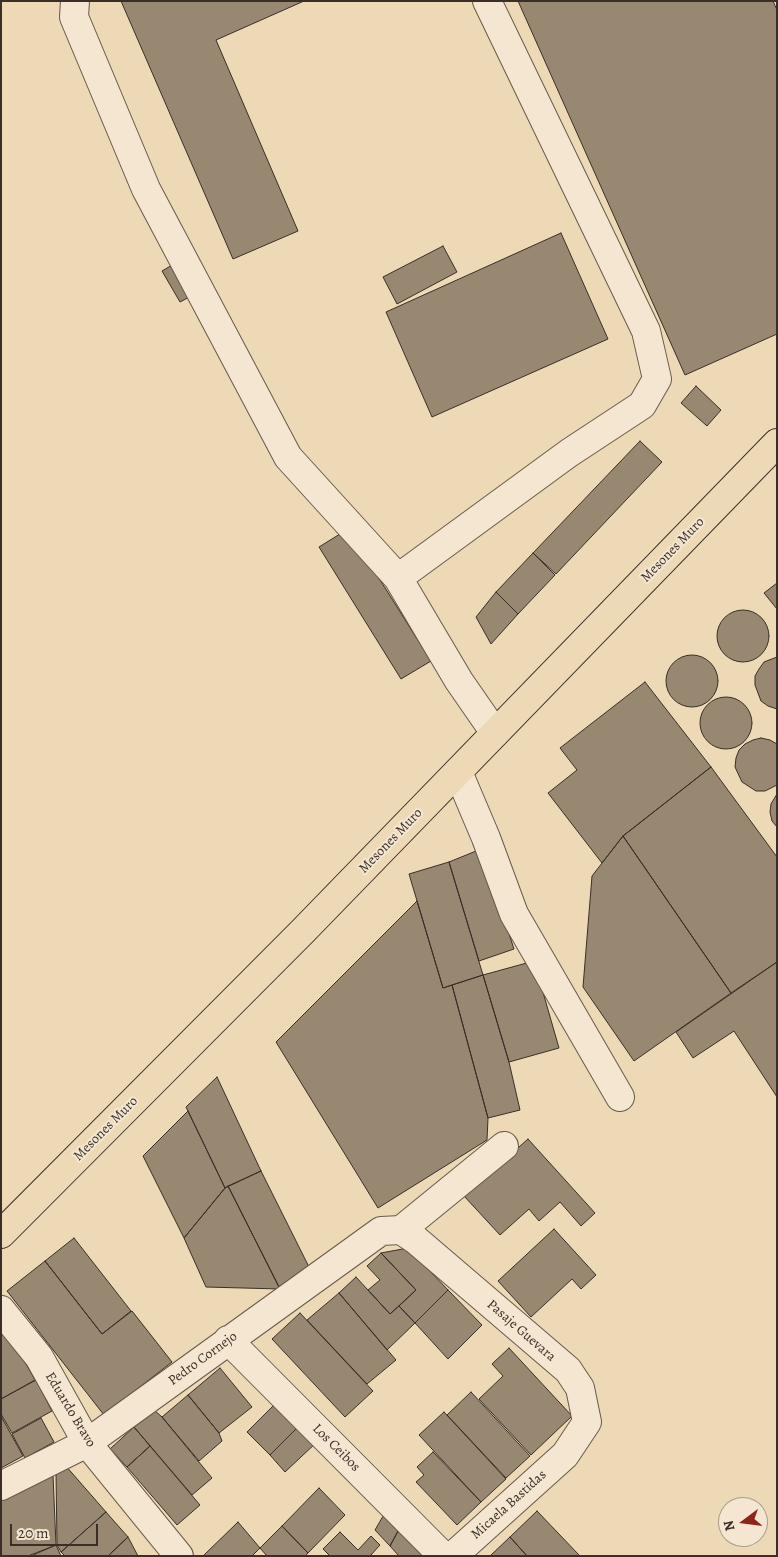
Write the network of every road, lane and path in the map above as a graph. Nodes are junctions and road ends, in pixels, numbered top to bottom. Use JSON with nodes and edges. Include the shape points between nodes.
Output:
{"nodes":[{"id":1,"x":75,"y":1,"type":"edge"},
{"id":2,"x":487,"y":1,"type":"edge"},
{"id":3,"x":777,"y":444,"type":"edge"},
{"id":4,"x":398,"y":578,"type":"junction"},
{"id":5,"x":495,"y":733,"type":"junction"},
{"id":6,"x":458,"y":772,"type":"junction"},
{"id":7,"x":620,"y":1097,"type":"dead end"},
{"id":8,"x":504,"y":1146,"type":"dead end"},
{"id":9,"x":401,"y":1230,"type":"junction"},
{"id":10,"x":1,"y":1234,"type":"edge"},
{"id":11,"x":1,"y":1310,"type":"edge"},
{"id":12,"x":228,"y":1340,"type":"junction"},
{"id":13,"x":87,"y":1443,"type":"junction"},
{"id":14,"x":565,"y":1455,"type":"joint"},
{"id":15,"x":1,"y":1486,"type":"edge"},
{"id":16,"x":179,"y":1556,"type":"edge"},
{"id":17,"x":443,"y":1556,"type":"edge"},
{"id":18,"x":454,"y":1556,"type":"edge"}],
"edges":[{"from":1,"to":4,"type":"street","via":[[74,17],[146,189],[288,457]]},
{"from":2,"to":4,"type":"street","via":[[646,331],[658,379],[642,405],[569,453]]},
{"from":3,"to":5,"type":"highway","name":"Mesones Muro"},
{"from":4,"to":5,"type":"street","via":[[459,681]]},
{"from":5,"to":6,"type":"highway","name":"Mesones Muro"},
{"from":6,"to":7,"type":"street","via":[[514,914]]},
{"from":6,"to":10,"type":"highway","name":"Mesones Muro"},
{"from":8,"to":9,"type":"street"},
{"from":9,"to":12,"type":"street","name":"Pedro Cornejo","via":[[381,1231]]},
{"from":9,"to":14,"type":"street","name":"Pasaje Guevara","via":[[568,1370],[580,1388],[587,1422]]},
{"from":11,"to":13,"type":"street","name":"Eduardo Bravo","via":[[39,1357]]},
{"from":12,"to":13,"type":"street","name":"Pedro Cornejo"},
{"from":12,"to":17,"type":"street","name":"Los Ceibos"},
{"from":13,"to":15,"type":"street","name":"Pedro Cornejo"},
{"from":13,"to":16,"type":"street","name":"Eduardo Bravo"},
{"from":14,"to":18,"type":"street","name":"Micaela Bastidas"}]}
